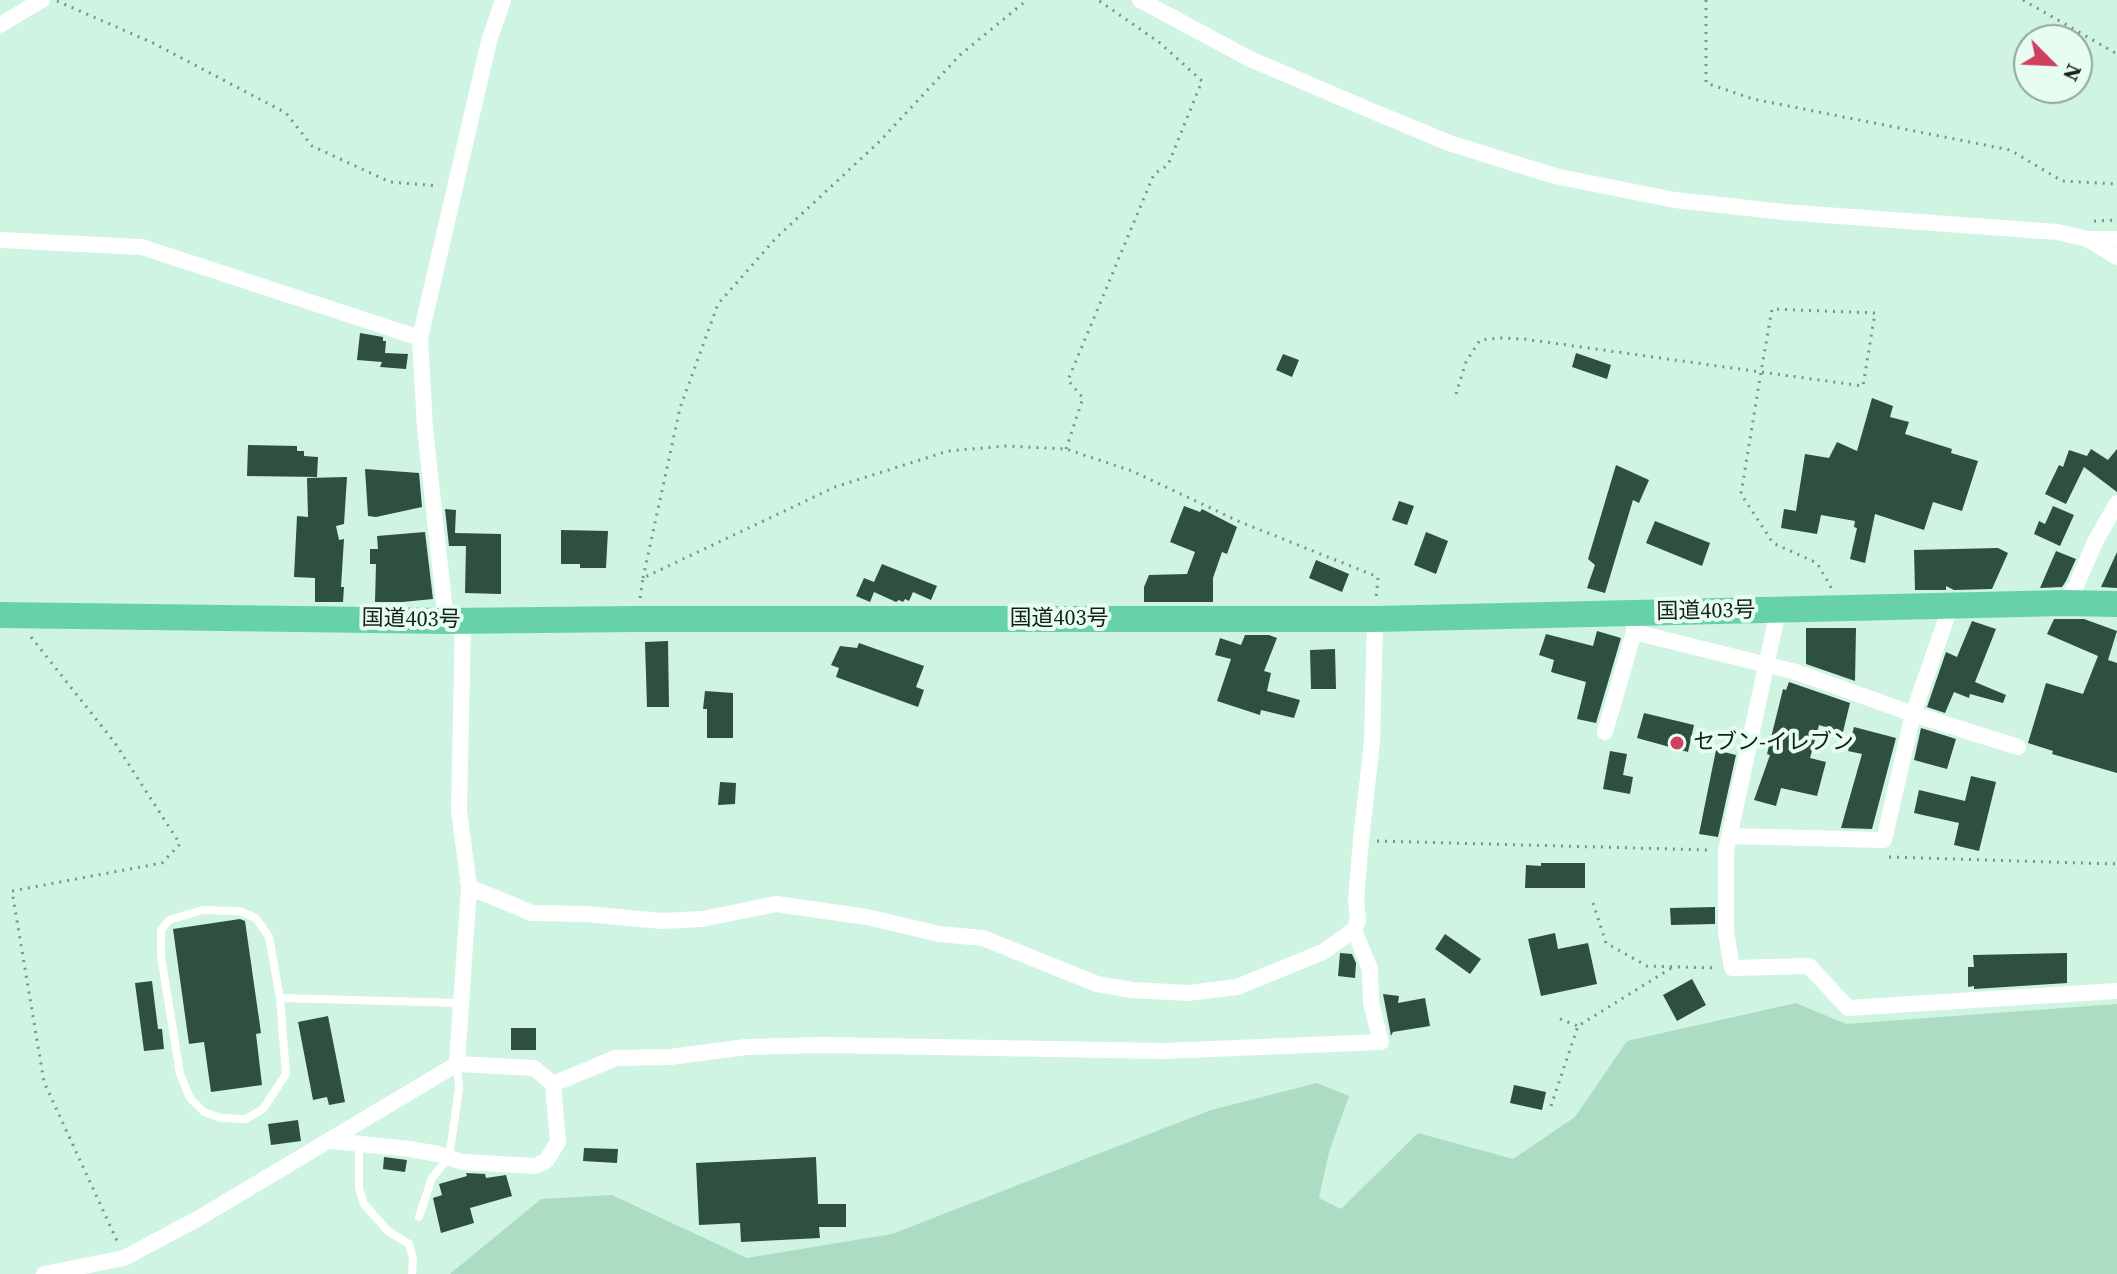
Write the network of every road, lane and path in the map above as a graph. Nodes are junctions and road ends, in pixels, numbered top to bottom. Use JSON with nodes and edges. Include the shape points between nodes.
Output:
{"nodes":[{"id":1,"x":42,"y":0,"type":"edge"},
{"id":2,"x":54,"y":0,"type":"edge"},
{"id":3,"x":503,"y":0,"type":"edge"},
{"id":4,"x":1027,"y":0,"type":"edge"},
{"id":5,"x":1098,"y":0,"type":"edge"},
{"id":6,"x":1140,"y":0,"type":"edge"},
{"id":7,"x":1706,"y":0,"type":"edge"},
{"id":8,"x":2023,"y":0,"type":"edge"},
{"id":9,"x":0,"y":25,"type":"edge"},
{"id":10,"x":2117,"y":54,"type":"edge"},
{"id":11,"x":2117,"y":184,"type":"edge"},
{"id":12,"x":455,"y":187,"type":"junction"},
{"id":13,"x":2088,"y":239,"type":"junction"},
{"id":14,"x":2117,"y":239,"type":"edge"},
{"id":15,"x":0,"y":240,"type":"edge"},
{"id":16,"x":2117,"y":257,"type":"edge"},
{"id":17,"x":420,"y":338,"type":"junction"},
{"id":18,"x":1761,"y":372,"type":"junction"},
{"id":19,"x":1456,"y":394,"type":"dead end"},
{"id":20,"x":1066,"y":449,"type":"junction"},
{"id":21,"x":2117,"y":503,"type":"edge"},
{"id":22,"x":643,"y":578,"type":"junction"},
{"id":23,"x":2064,"y":603,"type":"junction"},
{"id":24,"x":2117,"y":604,"type":"edge"},
{"id":25,"x":1950,"y":608,"type":"junction"},
{"id":26,"x":1843,"y":609,"type":"junction"},
{"id":27,"x":1778,"y":611,"type":"junction"},
{"id":28,"x":12,"y":615,"type":"edge"},
{"id":29,"x":636,"y":619,"type":"junction"},
{"id":30,"x":1375,"y":619,"type":"junction"},
{"id":31,"x":454,"y":621,"type":"junction"},
{"id":32,"x":1634,"y":623,"type":"junction"},
{"id":33,"x":1768,"y":665,"type":"junction"},
{"id":34,"x":1913,"y":714,"type":"junction"},
{"id":35,"x":1605,"y":732,"type":"dead end"},
{"id":36,"x":2018,"y":747,"type":"dead end"},
{"id":37,"x":1730,"y":836,"type":"junction"},
{"id":38,"x":469,"y":887,"type":"junction"},
{"id":39,"x":1593,"y":903,"type":"dead end"},
{"id":40,"x":1354,"y":930,"type":"junction"},
{"id":41,"x":1673,"y":967,"type":"junction"},
{"id":42,"x":1732,"y":968,"type":"junction"},
{"id":43,"x":2117,"y":991,"type":"edge"},
{"id":44,"x":280,"y":998,"type":"junction"},
{"id":45,"x":462,"y":1003,"type":"junction"},
{"id":46,"x":1560,"y":1019,"type":"dead end"},
{"id":47,"x":1578,"y":1026,"type":"junction"},
{"id":48,"x":457,"y":1064,"type":"junction"},
{"id":49,"x":553,"y":1084,"type":"junction"},
{"id":50,"x":1551,"y":1106,"type":"dead end"},
{"id":51,"x":331,"y":1141,"type":"junction"},
{"id":52,"x":359,"y":1142,"type":"junction"},
{"id":53,"x":449,"y":1157,"type":"junction"},
{"id":54,"x":419,"y":1217,"type":"dead end"},
{"id":55,"x":124,"y":1258,"type":"junction"},
{"id":56,"x":44,"y":1274,"type":"edge"},
{"id":57,"x":412,"y":1274,"type":"edge"}],
"edges":[{"from":1,"to":9,"type":"street"},
{"from":2,"to":12,"type":"path","via":[[153,43],[286,113],[312,146],[390,182]]},
{"from":3,"to":12,"type":"street"},
{"from":4,"to":22,"type":"path","via":[[960,55],[880,141],[776,238],[718,304],[680,408]]},
{"from":5,"to":20,"type":"path","via":[[1160,43],[1202,81],[1168,165],[1154,174],[1068,380],[1083,398]]},
{"from":6,"to":13,"type":"street","via":[[1250,59],[1372,111],[1449,143],[1555,176],[1675,200],[2057,232]]},
{"from":7,"to":11,"type":"path","via":[[1706,83],[1753,99],[2010,150],[2062,181]]},
{"from":8,"to":10,"type":"path"},
{"from":12,"to":17,"type":"street"},
{"from":13,"to":14,"type":"street"},
{"from":13,"to":16,"type":"street"},
{"from":15,"to":17,"type":"street","via":[[142,247]]},
{"from":17,"to":31,"type":"street","via":[[425,428]]},
{"from":18,"to":18,"type":"path","via":[[1772,309],[1875,313],[1863,386]]},
{"from":18,"to":19,"type":"path","via":[[1500,338],[1480,340]]},
{"from":18,"to":26,"type":"path","via":[[1741,494],[1773,543],[1817,563]]},
{"from":20,"to":22,"type":"path","via":[[1005,446],[948,451],[835,487]]},
{"from":20,"to":30,"type":"path","via":[[1132,471],[1378,577]]},
{"from":21,"to":23,"type":"street"},
{"from":22,"to":29,"type":"path"},
{"from":23,"to":24,"type":"highway","name":"国道403号"},
{"from":23,"to":25,"type":"highway","name":"国道403号"},
{"from":25,"to":26,"type":"highway","name":"国道403号"},
{"from":25,"to":34,"type":"street"},
{"from":26,"to":27,"type":"highway","name":"国道403号"},
{"from":27,"to":32,"type":"highway","name":"国道403号"},
{"from":27,"to":33,"type":"street"},
{"from":28,"to":31,"type":"highway","name":"国道403号"},
{"from":28,"to":55,"type":"path","via":[[115,743],[180,844],[162,863],[12,891],[44,1082]]},
{"from":29,"to":30,"type":"highway","name":"国道403号"},
{"from":29,"to":31,"type":"highway","name":"国道403号"},
{"from":30,"to":32,"type":"highway","name":"国道403号"},
{"from":30,"to":40,"type":"street","via":[[1372,742]]},
{"from":31,"to":38,"type":"street","via":[[459,810]]},
{"from":32,"to":33,"type":"street"},
{"from":32,"to":35,"type":"street"},
{"from":33,"to":34,"type":"street"},
{"from":33,"to":37,"type":"street"},
{"from":34,"to":36,"type":"street"},
{"from":34,"to":37,"type":"street","via":[[1884,840]]},
{"from":37,"to":42,"type":"street","via":[[1726,932]]},
{"from":38,"to":40,"type":"street","via":[[532,913],[662,921],[776,904],[852,915],[983,938],[1097,984],[1188,993],[1237,987],[1323,952]]},
{"from":38,"to":45,"type":"street"},
{"from":39,"to":41,"type":"path","via":[[1606,943],[1647,966]]},
{"from":40,"to":49,"type":"street","via":[[1370,969],[1371,1003],[1381,1042],[1164,1051],[746,1047],[616,1058]]},
{"from":41,"to":42,"type":"path"},
{"from":41,"to":47,"type":"path"},
{"from":42,"to":43,"type":"street","via":[[1809,966],[1848,1008]]},
{"from":44,"to":44,"type":"lane","via":[[269,937],[256,918],[239,911],[203,910],[169,920],[161,930],[180,1074],[190,1098],[204,1112],[246,1119],[276,1092],[286,1074]]},
{"from":44,"to":45,"type":"lane"},
{"from":45,"to":48,"type":"street"},
{"from":46,"to":47,"type":"path"},
{"from":47,"to":50,"type":"path"},
{"from":48,"to":49,"type":"street","via":[[534,1068]]},
{"from":48,"to":51,"type":"street"},
{"from":48,"to":53,"type":"lane","via":[[459,1089]]},
{"from":49,"to":53,"type":"street","via":[[558,1142],[546,1161],[535,1166],[500,1165]]},
{"from":51,"to":52,"type":"street"},
{"from":51,"to":55,"type":"street"},
{"from":52,"to":53,"type":"street"},
{"from":52,"to":57,"type":"lane","via":[[364,1204],[388,1231],[409,1244]]},
{"from":53,"to":54,"type":"lane","via":[[432,1178]]},
{"from":55,"to":56,"type":"street"}]}
